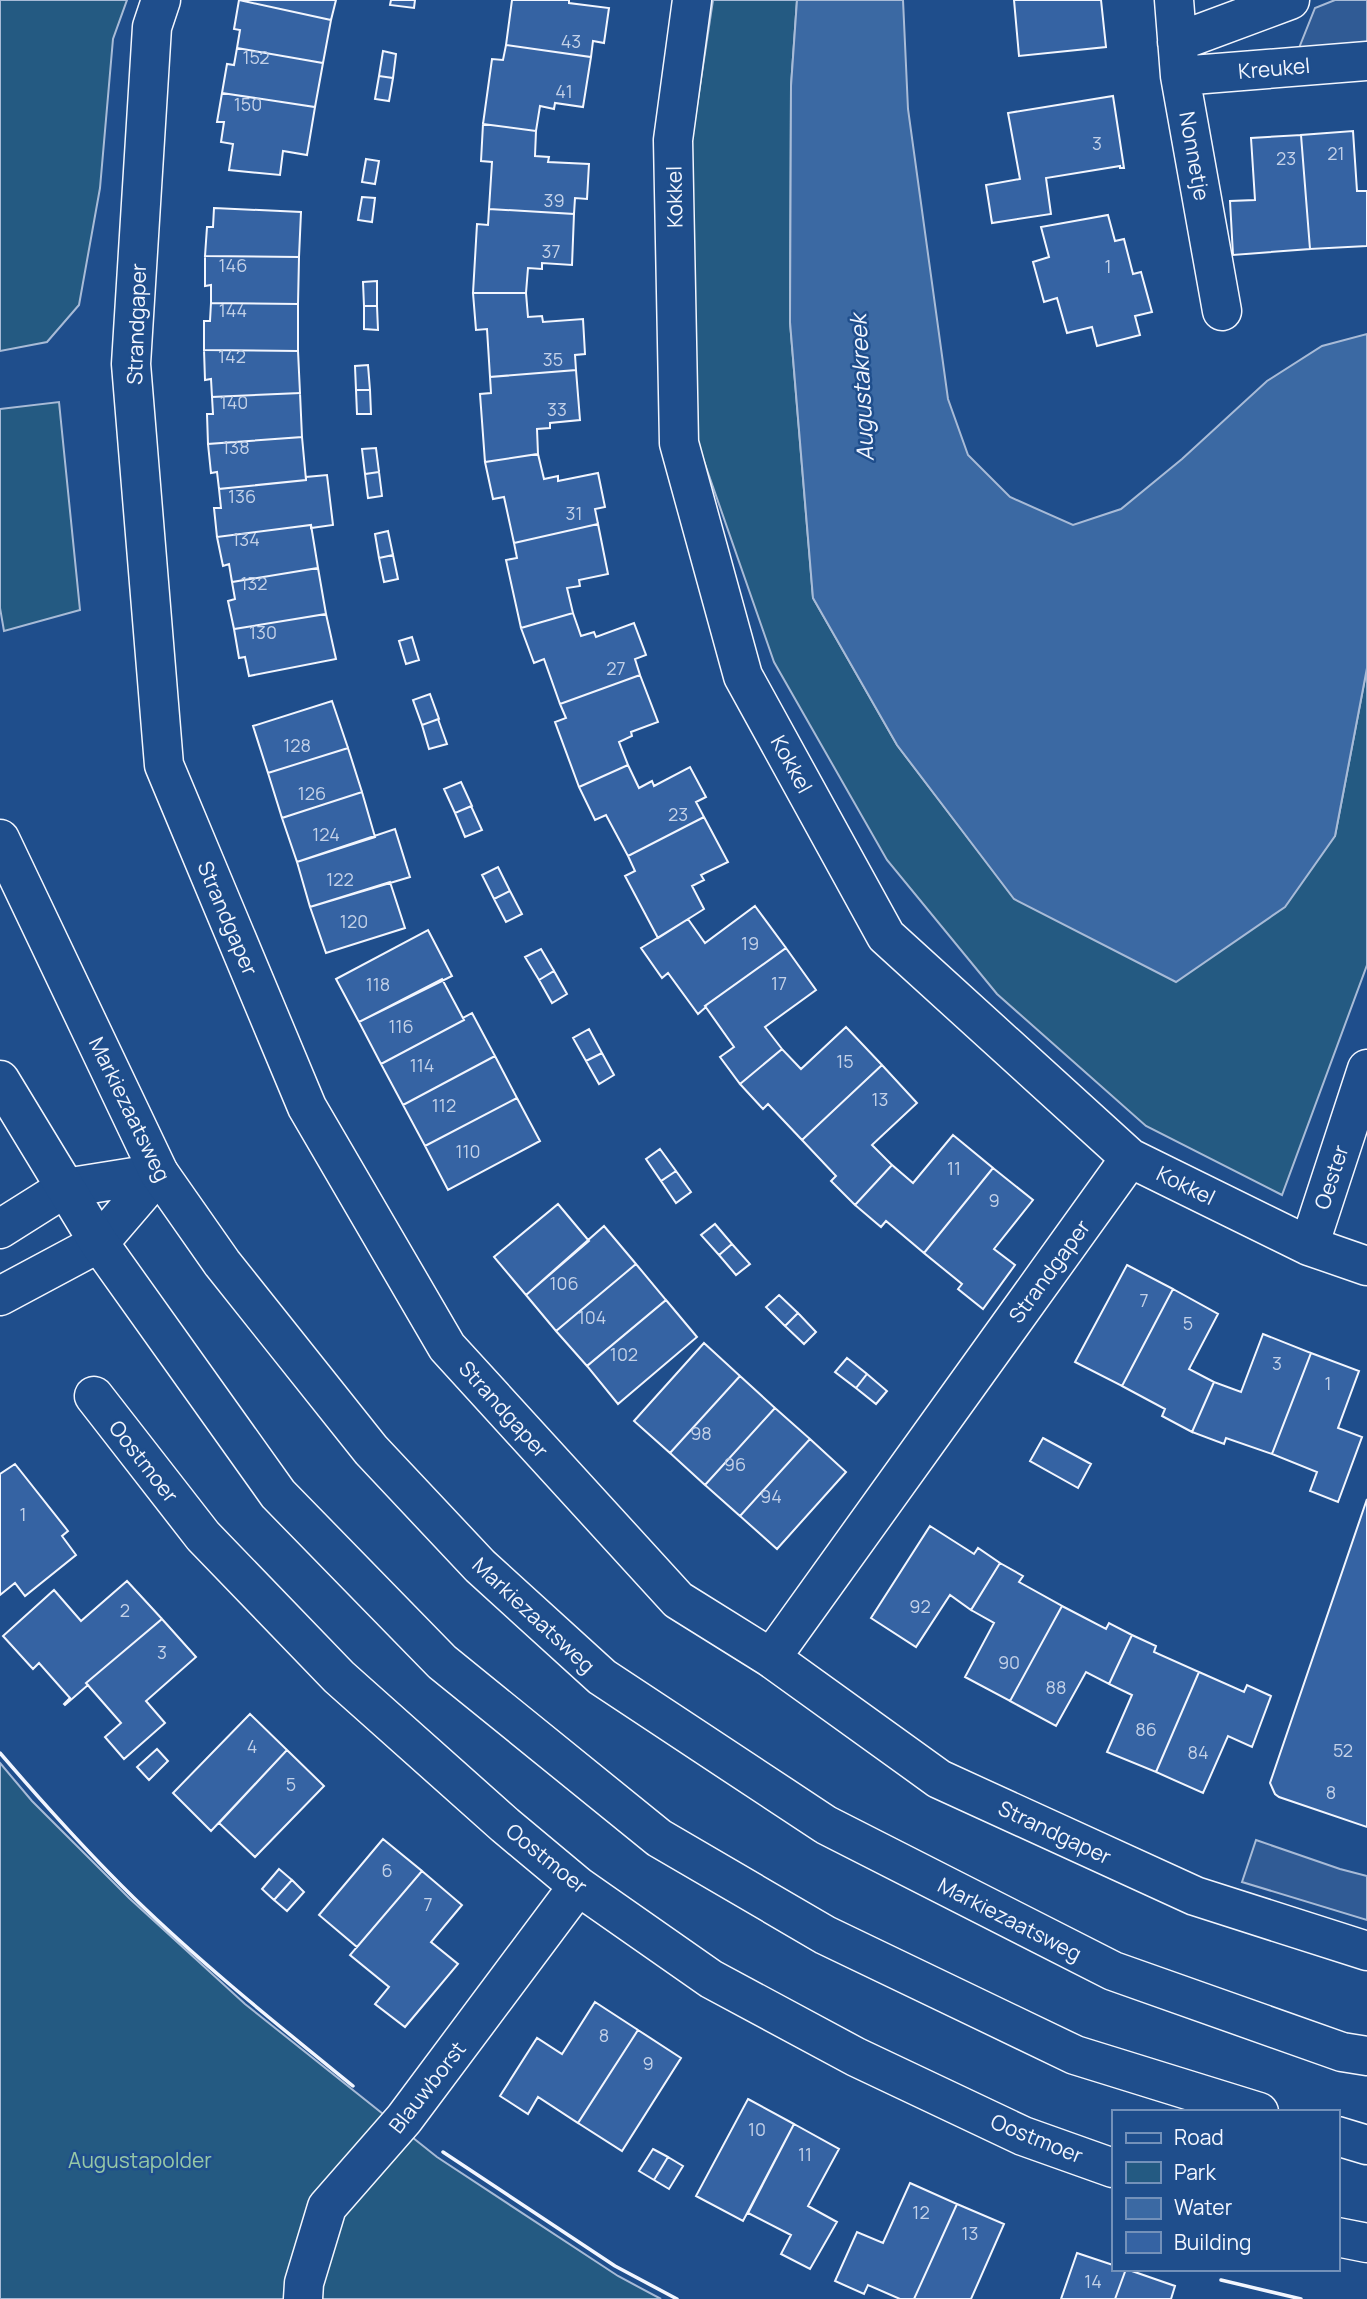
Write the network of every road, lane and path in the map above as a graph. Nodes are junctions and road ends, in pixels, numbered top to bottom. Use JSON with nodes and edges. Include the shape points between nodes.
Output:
{"nodes":[{"id":1,"x":161,"y":0,"type":"edge"},
{"id":2,"x":692,"y":0,"type":"edge"},
{"id":3,"x":1174,"y":0,"type":"edge"},
{"id":4,"x":1290,"y":0,"type":"edge"},
{"id":5,"x":1179,"y":59,"type":"junction"},
{"id":6,"x":1367,"y":61,"type":"edge"},
{"id":7,"x":1222,"y":312,"type":"dead end"},
{"id":8,"x":0,"y":839,"type":"edge"},
{"id":9,"x":1367,"y":1069,"type":"edge"},
{"id":10,"x":0,"y":1080,"type":"edge"},
{"id":11,"x":1130,"y":1158,"type":"junction"},
{"id":12,"x":159,"y":1173,"type":"junction"},
{"id":13,"x":65,"y":1188,"type":"junction"},
{"id":14,"x":0,"y":1229,"type":"edge"},
{"id":15,"x":99,"y":1243,"type":"junction"},
{"id":16,"x":1309,"y":1246,"type":"junction"},
{"id":17,"x":1367,"y":1266,"type":"edge"},
{"id":18,"x":0,"y":1296,"type":"edge"},
{"id":19,"x":94,"y":1396,"type":"dead end"},
{"id":20,"x":771,"y":1658,"type":"junction"},
{"id":21,"x":578,"y":1886,"type":"junction"},
{"id":22,"x":1367,"y":1951,"type":"edge"},
{"id":23,"x":1367,"y":2056,"type":"edge"},
{"id":24,"x":1253,"y":2110,"type":"edge"},
{"id":25,"x":1339,"y":2137,"type":"edge"},
{"id":26,"x":1367,"y":2145,"type":"edge"},
{"id":27,"x":1112,"y":2168,"type":"edge"},
{"id":28,"x":1339,"y":2237,"type":"edge"},
{"id":29,"x":1367,"y":2243,"type":"edge"},
{"id":30,"x":303,"y":2299,"type":"edge"}],
"edges":[{"from":1,"to":20,"type":"street","name":"Strandgaper","via":[[152,27],[131,364],[163,765],[307,1107],[447,1347],[678,1601]]},
{"from":2,"to":11,"type":"street","name":"Kokkel","via":[[673,140],[679,443],[743,676],[886,936]]},
{"from":3,"to":5,"type":"street","name":"Nonnetje"},
{"from":4,"to":5,"type":"street"},
{"from":5,"to":6,"type":"street","name":"Kreukel"},
{"from":5,"to":7,"type":"street","name":"Nonnetje"},
{"from":8,"to":12,"type":"street","name":"Markiezaatsweg"},
{"from":9,"to":16,"type":"street","name":"Oester"},
{"from":10,"to":13,"type":"street"},
{"from":11,"to":16,"type":"street","name":"Kokkel"},
{"from":11,"to":20,"type":"street","name":"Strandgaper"},
{"from":12,"to":13,"type":"street"},
{"from":12,"to":15,"type":"street"},
{"from":12,"to":23,"type":"street","name":"Markiezaatsweg","via":[[222,1264],[371,1450],[480,1566],[602,1677],[826,1825],[1113,1971],[1342,2052]]},
{"from":13,"to":14,"type":"street"},
{"from":13,"to":15,"type":"street"},
{"from":15,"to":18,"type":"street"},
{"from":15,"to":24,"type":"street","via":[[278,1494],[442,1662],[659,1838],[825,1935],[1075,2055]]},
{"from":16,"to":17,"type":"street","name":"Kokkel"},
{"from":19,"to":21,"type":"street","name":"Oostmoer","via":[[203,1536],[339,1677]]},
{"from":20,"to":22,"type":"street","name":"Strandgaper","via":[[939,1779],[1195,1896]]},
{"from":21,"to":27,"type":"street","name":"Oostmoer","via":[[711,1979],[856,2057],[1023,2136]]},
{"from":21,"to":30,"type":"street","name":"Blauwborst","via":[[404,2119],[327,2207]]},
{"from":25,"to":26,"type":"street"},
{"from":28,"to":29,"type":"street"}]}
